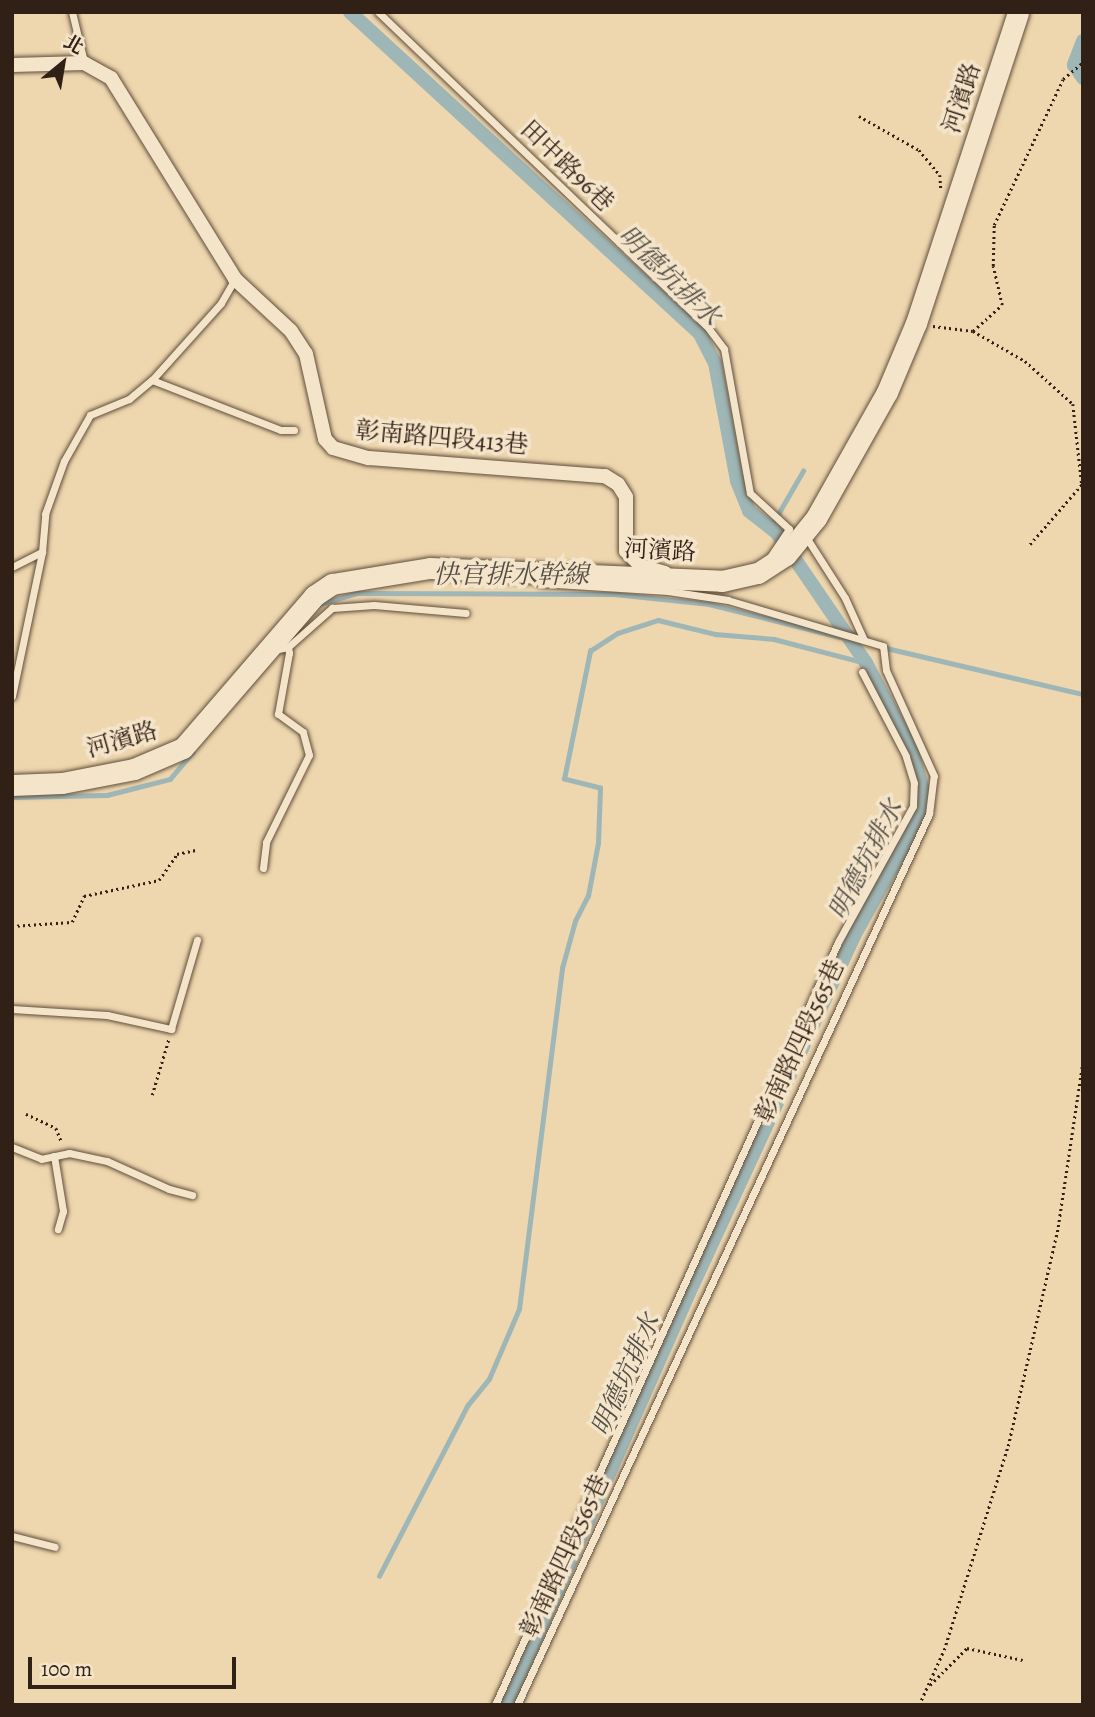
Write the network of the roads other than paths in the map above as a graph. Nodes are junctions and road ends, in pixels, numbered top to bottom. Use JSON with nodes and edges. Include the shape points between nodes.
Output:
{"nodes":[{"id":1,"x":72,"y":12,"type":"edge"},
{"id":2,"x":378,"y":12,"type":"edge"},
{"id":3,"x":1017,"y":12,"type":"edge"},
{"id":4,"x":84,"y":63,"type":"junction"},
{"id":5,"x":12,"y":65,"type":"edge"},
{"id":6,"x":235,"y":279,"type":"junction"},
{"id":7,"x":152,"y":380,"type":"junction"},
{"id":8,"x":294,"y":430,"type":"dead end"},
{"id":9,"x":805,"y":535,"type":"junction"},
{"id":10,"x":42,"y":552,"type":"junction"},
{"id":11,"x":12,"y":567,"type":"edge"},
{"id":12,"x":758,"y":573,"type":"junction"},
{"id":13,"x":399,"y":575,"type":"junction"},
{"id":14,"x":681,"y":578,"type":"junction"},
{"id":15,"x":466,"y":613,"type":"dead end"},
{"id":16,"x":863,"y":640,"type":"junction"},
{"id":17,"x":288,"y":647,"type":"junction"},
{"id":18,"x":263,"y":653,"type":"junction"},
{"id":19,"x":862,"y":673,"type":"dead end"},
{"id":20,"x":12,"y":696,"type":"edge"},
{"id":21,"x":12,"y":785,"type":"edge"},
{"id":22,"x":906,"y":819,"type":"junction"},
{"id":23,"x":922,"y":828,"type":"junction"},
{"id":24,"x":263,"y":869,"type":"dead end"},
{"id":25,"x":197,"y":940,"type":"dead end"},
{"id":26,"x":12,"y":1009,"type":"edge"},
{"id":27,"x":12,"y":1147,"type":"edge"},
{"id":28,"x":54,"y":1156,"type":"junction"},
{"id":29,"x":192,"y":1195,"type":"dead end"},
{"id":30,"x":58,"y":1229,"type":"dead end"},
{"id":31,"x":12,"y":1536,"type":"edge"},
{"id":32,"x":55,"y":1547,"type":"dead end"},
{"id":33,"x":495,"y":1705,"type":"edge"},
{"id":34,"x":517,"y":1705,"type":"edge"}],
"edges":[{"from":1,"to":4,"type":"lane"},
{"from":2,"to":12,"type":"lane","name":"田中路96巷","via":[[706,325],[724,349],[750,493],[789,529]]},
{"from":3,"to":9,"type":"street","name":"河濱路","via":[[916,323],[887,392]]},
{"from":4,"to":5,"type":"street"},
{"from":4,"to":6,"type":"street","name":"彰南路四段413巷","via":[[111,78]]},
{"from":6,"to":7,"type":"lane","via":[[221,303]]},
{"from":6,"to":14,"type":"street","name":"彰南路四段413巷","via":[[291,331],[306,354],[325,439],[333,448],[369,458],[605,476],[618,484],[626,497],[626,551],[641,566]]},
{"from":7,"to":8,"type":"lane","via":[[281,430]]},
{"from":7,"to":10,"type":"lane","via":[[129,399],[90,415],[64,461],[45,514]]},
{"from":9,"to":12,"type":"street","name":"河濱路","via":[[786,555]]},
{"from":9,"to":16,"type":"lane","via":[[845,598]]},
{"from":10,"to":11,"type":"lane"},
{"from":10,"to":20,"type":"lane"},
{"from":12,"to":14,"type":"street","name":"河濱路","via":[[722,581]]},
{"from":13,"to":14,"type":"street","name":"河濱路","via":[[407,569],[430,568]]},
{"from":13,"to":16,"type":"lane","name":"彰南路四段565巷","via":[[668,591],[728,600]]},
{"from":13,"to":18,"type":"street","name":"河濱路","via":[[368,575],[332,584],[314,596]]},
{"from":15,"to":17,"type":"lane","via":[[374,605],[332,608]]},
{"from":16,"to":23,"type":"lane","name":"彰南路四段565巷","via":[[883,646],[886,670],[934,776],[931,805]]},
{"from":17,"to":18,"type":"lane"},
{"from":17,"to":24,"type":"lane","via":[[278,714],[303,732],[309,755],[265,842]]},
{"from":18,"to":21,"type":"street","name":"河濱路","via":[[183,748],[167,757],[134,769],[62,783]]},
{"from":19,"to":22,"type":"lane","via":[[906,756],[914,783],[913,806]]},
{"from":22,"to":23,"type":"lane"},
{"from":22,"to":33,"type":"lane","via":[[838,942]]},
{"from":23,"to":34,"type":"lane","name":"彰南路四段565巷"},
{"from":25,"to":26,"type":"lane","via":[[171,1029],[107,1015]]},
{"from":27,"to":28,"type":"lane","via":[[41,1159]]},
{"from":28,"to":29,"type":"lane","via":[[107,1161]]},
{"from":28,"to":30,"type":"lane","via":[[63,1211]]},
{"from":31,"to":32,"type":"lane"}]}
